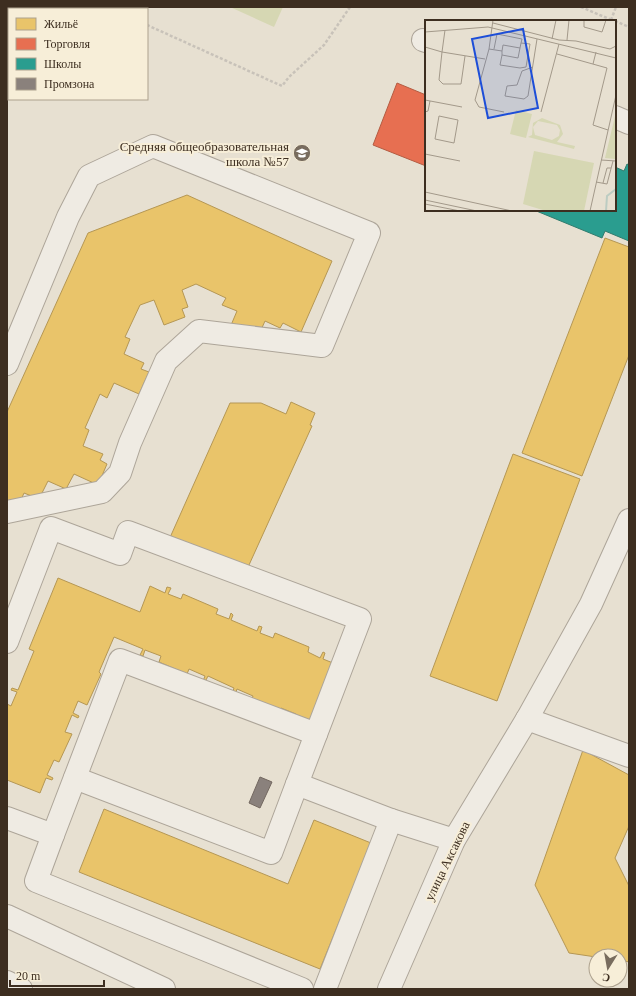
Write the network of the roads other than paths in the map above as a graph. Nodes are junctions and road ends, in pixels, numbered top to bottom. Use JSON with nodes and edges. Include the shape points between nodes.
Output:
{"nodes":[{"id":1,"x":616,"y":117,"type":"edge"},
{"id":2,"x":629,"y":123,"type":"edge"},
{"id":3,"x":7,"y":364,"type":"edge"},
{"id":4,"x":7,"y":512,"type":"edge"},
{"id":5,"x":629,"y":520,"type":"edge"},
{"id":6,"x":7,"y":642,"type":"edge"},
{"id":7,"x":527,"y":719,"type":"junction"},
{"id":8,"x":316,"y":734,"type":"junction"},
{"id":9,"x":629,"y":756,"type":"edge"},
{"id":10,"x":75,"y":778,"type":"junction"},
{"id":11,"x":297,"y":784,"type":"junction"},
{"id":12,"x":7,"y":818,"type":"edge"},
{"id":13,"x":391,"y":820,"type":"junction"},
{"id":14,"x":53,"y":836,"type":"junction"},
{"id":15,"x":454,"y":840,"type":"junction"},
{"id":16,"x":7,"y":916,"type":"edge"},
{"id":17,"x":7,"y":982,"type":"edge"},
{"id":18,"x":21,"y":989,"type":"edge"},
{"id":19,"x":164,"y":989,"type":"edge"},
{"id":20,"x":302,"y":989,"type":"edge"},
{"id":21,"x":325,"y":989,"type":"edge"},
{"id":22,"x":389,"y":989,"type":"edge"}],
"edges":[{"from":1,"to":2,"type":"street"},
{"from":3,"to":4,"type":"street","via":[[68,217],[89,176],[153,146],[370,232],[322,346],[199,331],[166,361],[130,443],[120,473],[102,492]]},
{"from":5,"to":7,"type":"street","name":"улица Аксакова","via":[[591,604]]},
{"from":6,"to":8,"type":"street","via":[[50,528],[120,554],[128,532],[360,619]]},
{"from":7,"to":9,"type":"street"},
{"from":7,"to":15,"type":"street","name":"улица Аксакова"},
{"from":8,"to":10,"type":"street","via":[[120,660]]},
{"from":8,"to":11,"type":"street"},
{"from":10,"to":11,"type":"street","via":[[271,853]]},
{"from":10,"to":14,"type":"street"},
{"from":11,"to":13,"type":"street"},
{"from":12,"to":14,"type":"street"},
{"from":13,"to":15,"type":"street"},
{"from":13,"to":21,"type":"street"},
{"from":14,"to":20,"type":"street","via":[[36,881]]},
{"from":15,"to":22,"type":"street","name":"улица Аксакова"},
{"from":16,"to":19,"type":"street"},
{"from":17,"to":18,"type":"street"}]}
